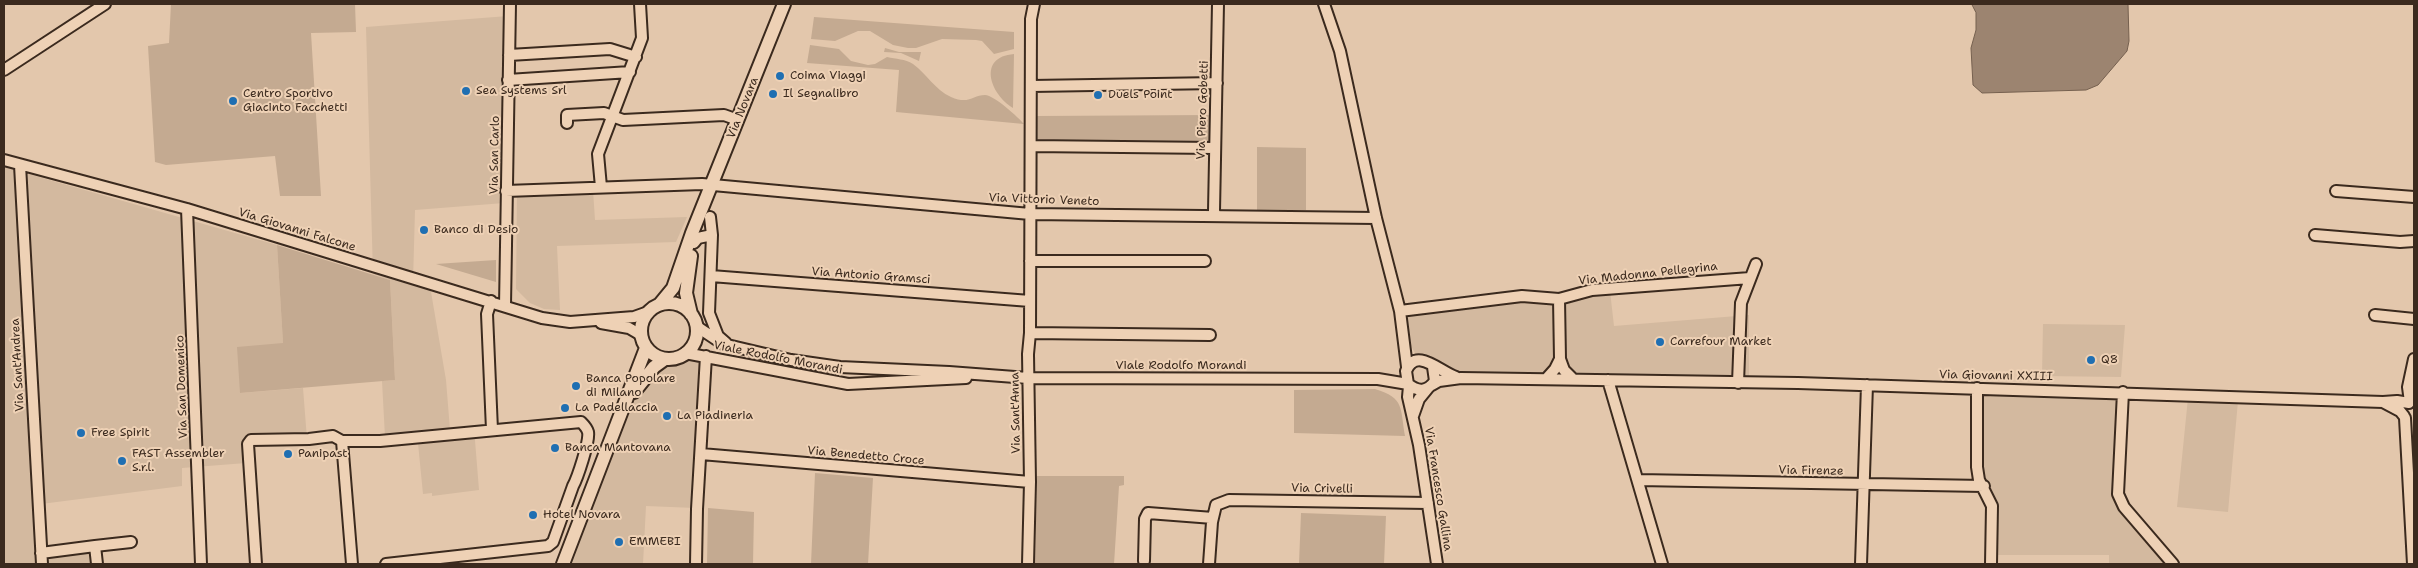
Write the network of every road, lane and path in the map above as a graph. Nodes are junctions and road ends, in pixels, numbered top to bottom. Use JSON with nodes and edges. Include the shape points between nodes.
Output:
{"nodes":[{"id":1,"x":105,"y":4,"type":"edge"},
{"id":2,"x":510,"y":4,"type":"edge"},
{"id":3,"x":640,"y":4,"type":"edge"},
{"id":4,"x":784,"y":4,"type":"edge"},
{"id":5,"x":1034,"y":4,"type":"edge"},
{"id":6,"x":1218,"y":4,"type":"edge"},
{"id":7,"x":1324,"y":4,"type":"edge"},
{"id":8,"x":509,"y":56,"type":"junction"},
{"id":9,"x":636,"y":57,"type":"junction"},
{"id":10,"x":4,"y":70,"type":"edge"},
{"id":11,"x":630,"y":72,"type":"junction"},
{"id":12,"x":508,"y":80,"type":"junction"},
{"id":13,"x":1217,"y":83,"type":"junction"},
{"id":14,"x":1032,"y":86,"type":"junction"},
{"id":15,"x":613,"y":116,"type":"junction"},
{"id":16,"x":738,"y":120,"type":"junction"},
{"id":17,"x":567,"y":123,"type":"dead end"},
{"id":18,"x":1031,"y":146,"type":"junction"},
{"id":19,"x":1214,"y":148,"type":"junction"},
{"id":20,"x":4,"y":160,"type":"edge"},
{"id":21,"x":20,"y":165,"type":"junction"},
{"id":22,"x":712,"y":184,"type":"junction"},
{"id":23,"x":601,"y":188,"type":"junction"},
{"id":24,"x":506,"y":191,"type":"junction"},
{"id":25,"x":2336,"y":191,"type":"dead end"},
{"id":26,"x":2414,"y":197,"type":"edge"},
{"id":27,"x":187,"y":210,"type":"junction"},
{"id":28,"x":706,"y":214,"type":"junction"},
{"id":29,"x":1030,"y":214,"type":"junction"},
{"id":30,"x":1216,"y":216,"type":"junction"},
{"id":31,"x":1376,"y":218,"type":"junction"},
{"id":32,"x":712,"y":235,"type":"junction"},
{"id":33,"x":2315,"y":235,"type":"dead end"},
{"id":34,"x":2414,"y":241,"type":"edge"},
{"id":35,"x":694,"y":243,"type":"junction"},
{"id":36,"x":1030,"y":261,"type":"junction"},
{"id":37,"x":1205,"y":261,"type":"dead end"},
{"id":38,"x":1756,"y":264,"type":"dead end"},
{"id":39,"x":711,"y":276,"type":"junction"},
{"id":40,"x":1750,"y":278,"type":"junction"},
{"id":41,"x":1560,"y":299,"type":"junction"},
{"id":42,"x":1030,"y":300,"type":"junction"},
{"id":43,"x":491,"y":301,"type":"junction"},
{"id":44,"x":659,"y":305,"type":"junction"},
{"id":45,"x":505,"y":306,"type":"junction"},
{"id":46,"x":1400,"y":311,"type":"junction"},
{"id":47,"x":648,"y":312,"type":"junction"},
{"id":48,"x":709,"y":313,"type":"junction"},
{"id":49,"x":2375,"y":315,"type":"dead end"},
{"id":50,"x":2414,"y":319,"type":"edge"},
{"id":51,"x":694,"y":320,"type":"junction"},
{"id":52,"x":583,"y":322,"type":"junction"},
{"id":53,"x":1030,"y":333,"type":"junction"},
{"id":54,"x":641,"y":335,"type":"junction"},
{"id":55,"x":1210,"y":335,"type":"dead end"},
{"id":56,"x":1406,"y":340,"type":"junction"},
{"id":57,"x":732,"y":346,"type":"junction"},
{"id":58,"x":646,"y":348,"type":"junction"},
{"id":59,"x":685,"y":353,"type":"junction"},
{"id":60,"x":706,"y":356,"type":"junction"},
{"id":61,"x":665,"y":359,"type":"junction"},
{"id":62,"x":1560,"y":359,"type":"junction"},
{"id":63,"x":2414,"y":359,"type":"edge"},
{"id":64,"x":1422,"y":360,"type":"junction"},
{"id":65,"x":1434,"y":367,"type":"junction"},
{"id":66,"x":1406,"y":369,"type":"junction"},
{"id":67,"x":985,"y":376,"type":"junction"},
{"id":68,"x":1028,"y":378,"type":"junction"},
{"id":69,"x":1462,"y":378,"type":"junction"},
{"id":70,"x":1546,"y":378,"type":"junction"},
{"id":71,"x":1573,"y":379,"type":"junction"},
{"id":72,"x":1378,"y":380,"type":"junction"},
{"id":73,"x":1608,"y":380,"type":"junction"},
{"id":74,"x":1738,"y":383,"type":"junction"},
{"id":75,"x":1408,"y":385,"type":"junction"},
{"id":76,"x":1430,"y":386,"type":"junction"},
{"id":77,"x":1867,"y":386,"type":"junction"},
{"id":78,"x":1977,"y":388,"type":"junction"},
{"id":79,"x":2123,"y":392,"type":"junction"},
{"id":80,"x":626,"y":402,"type":"junction"},
{"id":81,"x":2383,"y":402,"type":"junction"},
{"id":82,"x":2411,"y":402,"type":"edge"},
{"id":83,"x":1413,"y":417,"type":"junction"},
{"id":84,"x":2404,"y":418,"type":"junction"},
{"id":85,"x":2414,"y":425,"type":"edge"},
{"id":86,"x":492,"y":430,"type":"junction"},
{"id":87,"x":2414,"y":434,"type":"edge"},
{"id":88,"x":342,"y":442,"type":"junction"},
{"id":89,"x":701,"y":454,"type":"junction"},
{"id":90,"x":2406,"y":456,"type":"junction"},
{"id":91,"x":578,"y":479,"type":"junction"},
{"id":92,"x":1638,"y":480,"type":"junction"},
{"id":93,"x":1030,"y":482,"type":"junction"},
{"id":94,"x":1863,"y":484,"type":"junction"},
{"id":95,"x":1984,"y":486,"type":"junction"},
{"id":96,"x":592,"y":490,"type":"junction"},
{"id":97,"x":1428,"y":504,"type":"junction"},
{"id":98,"x":1213,"y":518,"type":"junction"},
{"id":99,"x":131,"y":542,"type":"dead end"},
{"id":100,"x":95,"y":546,"type":"junction"},
{"id":101,"x":41,"y":553,"type":"junction"},
{"id":102,"x":1144,"y":561,"type":"dead end"},
{"id":103,"x":42,"y":564,"type":"edge"},
{"id":104,"x":97,"y":564,"type":"edge"},
{"id":105,"x":201,"y":564,"type":"edge"},
{"id":106,"x":256,"y":564,"type":"edge"},
{"id":107,"x":352,"y":564,"type":"edge"},
{"id":108,"x":386,"y":564,"type":"edge"},
{"id":109,"x":563,"y":564,"type":"edge"},
{"id":110,"x":696,"y":564,"type":"edge"},
{"id":111,"x":1028,"y":564,"type":"edge"},
{"id":112,"x":1209,"y":564,"type":"edge"},
{"id":113,"x":1438,"y":564,"type":"edge"},
{"id":114,"x":1662,"y":564,"type":"edge"},
{"id":115,"x":1861,"y":564,"type":"edge"},
{"id":116,"x":1991,"y":564,"type":"edge"},
{"id":117,"x":2172,"y":564,"type":"edge"},
{"id":118,"x":2413,"y":564,"type":"edge"}],
"edges":[{"from":1,"to":10,"type":"street"},
{"from":2,"to":8,"type":"street","name":"Via San Carlo"},
{"from":3,"to":9,"type":"street","via":[[642,38]]},
{"from":4,"to":16,"type":"main road","name":"Via Novara"},
{"from":5,"to":14,"type":"street","name":"Via Sant'Anna","via":[[1031,19]]},
{"from":6,"to":13,"type":"street","name":"Via Piero Gobetti"},
{"from":7,"to":31,"type":"street","via":[[1340,51]]},
{"from":8,"to":9,"type":"street","via":[[610,50]]},
{"from":8,"to":12,"type":"street","name":"Via San Carlo"},
{"from":9,"to":11,"type":"street"},
{"from":11,"to":12,"type":"street"},
{"from":11,"to":15,"type":"street"},
{"from":12,"to":24,"type":"street","name":"Via San Carlo"},
{"from":13,"to":14,"type":"street"},
{"from":13,"to":19,"type":"street","name":"Via Piero Gobetti"},
{"from":14,"to":18,"type":"street","name":"Via Sant'Anna"},
{"from":15,"to":16,"type":"street","via":[[623,120],[724,115]]},
{"from":15,"to":17,"type":"street","via":[[604,113],[567,115]]},
{"from":15,"to":23,"type":"street","via":[[598,154]]},
{"from":16,"to":22,"type":"main road","name":"Via Novara"},
{"from":18,"to":19,"type":"street"},
{"from":18,"to":29,"type":"street","name":"Via Sant'Anna"},
{"from":19,"to":30,"type":"street","name":"Via Piero Gobetti"},
{"from":20,"to":21,"type":"street","name":"Via Giovanni Falcone"},
{"from":21,"to":27,"type":"street","name":"Via Giovanni Falcone"},
{"from":21,"to":101,"type":"street","name":"Via Sant'Andrea"},
{"from":22,"to":23,"type":"street","name":"Via Vittorio Veneto"},
{"from":22,"to":28,"type":"main road","name":"Via Novara"},
{"from":22,"to":29,"type":"street","name":"Via Vittorio Veneto"},
{"from":23,"to":24,"type":"street","name":"Via Vittorio Veneto"},
{"from":24,"to":45,"type":"street","name":"Via San Carlo"},
{"from":25,"to":26,"type":"street"},
{"from":27,"to":43,"type":"street","name":"Via Giovanni Falcone"},
{"from":27,"to":105,"type":"street","name":"Via San Domenico"},
{"from":28,"to":32,"type":"street"},
{"from":28,"to":35,"type":"main road","name":"Via Novara"},
{"from":28,"to":44,"type":"main road","name":"Via Novara","via":[[692,233],[673,288]]},
{"from":29,"to":30,"type":"street","name":"Via Vittorio Veneto"},
{"from":29,"to":36,"type":"street","name":"Via Sant'Anna"},
{"from":30,"to":31,"type":"street","name":"Via Vittorio Veneto"},
{"from":31,"to":46,"type":"street"},
{"from":32,"to":35,"type":"street","via":[[698,238]]},
{"from":32,"to":39,"type":"street"},
{"from":33,"to":34,"type":"street"},
{"from":35,"to":51,"type":"main road","name":"Via Novara","via":[[687,281],[687,303]]},
{"from":36,"to":37,"type":"street"},
{"from":36,"to":42,"type":"street","name":"Via Sant'Anna"},
{"from":38,"to":40,"type":"street"},
{"from":39,"to":42,"type":"street","name":"Via Antonio Gramsci"},
{"from":39,"to":48,"type":"street"},
{"from":40,"to":41,"type":"street","name":"Via Madonna Pellegrina","via":[[1592,290]]},
{"from":40,"to":74,"type":"street","via":[[1743,292],[1739,317]]},
{"from":41,"to":46,"type":"street","name":"Via Madonna Pellegrina","via":[[1522,296]]},
{"from":41,"to":62,"type":"street"},
{"from":42,"to":53,"type":"street","name":"Via Sant'Anna"},
{"from":43,"to":45,"type":"street","name":"Via Giovanni Falcone"},
{"from":43,"to":86,"type":"street","via":[[488,314]]},
{"from":44,"to":47,"type":"main road"},
{"from":44,"to":51,"type":"main road","via":[[676,304]]},
{"from":45,"to":52,"type":"street","name":"Via Giovanni Falcone","via":[[556,321]]},
{"from":46,"to":56,"type":"street"},
{"from":47,"to":52,"type":"street","name":"Via Giovanni Falcone","via":[[634,317]]},
{"from":47,"to":54,"type":"main road"},
{"from":48,"to":51,"type":"street","via":[[702,321]]},
{"from":48,"to":57,"type":"street","via":[[718,336]]},
{"from":49,"to":50,"type":"street"},
{"from":51,"to":57,"type":"street","name":"Viale Rodolfo Morandi","via":[[712,338]]},
{"from":51,"to":59,"type":"main road","via":[[695,341]]},
{"from":52,"to":54,"type":"street","name":"Via Giovanni Falcone","via":[[618,325]]},
{"from":53,"to":55,"type":"street"},
{"from":53,"to":68,"type":"street","name":"Via Sant'Anna"},
{"from":54,"to":58,"type":"main road"},
{"from":56,"to":64,"type":"street","via":[[1412,353]]},
{"from":56,"to":66,"type":"street"},
{"from":57,"to":67,"type":"street","name":"Viale Rodolfo Morandi","via":[[840,367]]},
{"from":58,"to":61,"type":"main road"},
{"from":58,"to":80,"type":"main road"},
{"from":59,"to":60,"type":"street","name":"Viale Rodolfo Morandi"},
{"from":59,"to":61,"type":"main road"},
{"from":60,"to":67,"type":"street","name":"Viale Rodolfo Morandi","via":[[848,384]]},
{"from":60,"to":89,"type":"street"},
{"from":61,"to":80,"type":"main road"},
{"from":62,"to":70,"type":"street"},
{"from":62,"to":71,"type":"street","via":[[1564,370]]},
{"from":63,"to":82,"type":"street","via":[[2408,387]]},
{"from":64,"to":65,"type":"street"},
{"from":64,"to":66,"type":"street","via":[[1416,360]]},
{"from":65,"to":69,"type":"street"},
{"from":65,"to":76,"type":"street","via":[[1436,376]]},
{"from":66,"to":72,"type":"street","name":"Viale Rodolfo Morandi"},
{"from":66,"to":75,"type":"street"},
{"from":67,"to":68,"type":"street","name":"Viale Rodolfo Morandi"},
{"from":68,"to":72,"type":"street","name":"Viale Rodolfo Morandi"},
{"from":68,"to":93,"type":"street","name":"Via Sant'Anna"},
{"from":69,"to":70,"type":"street"},
{"from":69,"to":76,"type":"street","via":[[1439,381]]},
{"from":70,"to":71,"type":"street"},
{"from":71,"to":73,"type":"street"},
{"from":72,"to":75,"type":"street","name":"Viale Rodolfo Morandi"},
{"from":73,"to":74,"type":"street","name":"Via Giovanni XXIII"},
{"from":73,"to":92,"type":"street"},
{"from":74,"to":77,"type":"street","name":"Via Giovanni XXIII"},
{"from":75,"to":76,"type":"street","via":[[1420,390]]},
{"from":75,"to":83,"type":"street","name":"Via Francesco Gallina"},
{"from":76,"to":83,"type":"street","name":"Via Francesco Gallina","via":[[1417,402]]},
{"from":77,"to":78,"type":"street","name":"Via Giovanni XXIII"},
{"from":77,"to":94,"type":"street"},
{"from":78,"to":79,"type":"street","name":"Via Giovanni XXIII"},
{"from":78,"to":95,"type":"street","via":[[1977,468]]},
{"from":79,"to":81,"type":"street","name":"Via Giovanni XXIII"},
{"from":79,"to":117,"type":"street","via":[[2118,494],[2124,507]]},
{"from":80,"to":96,"type":"main road"},
{"from":81,"to":82,"type":"street","name":"Via Giovanni XXIII"},
{"from":81,"to":84,"type":"street","via":[[2400,411]]},
{"from":82,"to":84,"type":"street","via":[[2404,410]]},
{"from":83,"to":97,"type":"street","name":"Via Francesco Gallina"},
{"from":84,"to":85,"type":"street"},
{"from":84,"to":90,"type":"street"},
{"from":86,"to":88,"type":"street"},
{"from":86,"to":91,"type":"street","via":[[582,422],[589,434]]},
{"from":87,"to":90,"type":"street"},
{"from":88,"to":106,"type":"street","via":[[333,436],[251,440],[248,444]]},
{"from":88,"to":107,"type":"street"},
{"from":89,"to":93,"type":"street","name":"Via Benedetto Croce"},
{"from":89,"to":110,"type":"street"},
{"from":90,"to":118,"type":"street"},
{"from":91,"to":96,"type":"street"},
{"from":91,"to":108,"type":"street","via":[[553,542],[548,546]]},
{"from":92,"to":94,"type":"street","name":"Via Firenze"},
{"from":92,"to":114,"type":"street"},
{"from":93,"to":111,"type":"street","name":"Via Sant'Anna"},
{"from":94,"to":95,"type":"street","name":"Via Firenze"},
{"from":94,"to":115,"type":"street"},
{"from":95,"to":116,"type":"street","via":[[1992,506]]},
{"from":96,"to":109,"type":"main road"},
{"from":97,"to":98,"type":"street","name":"Via Crivelli","via":[[1229,500],[1216,505]]},
{"from":97,"to":113,"type":"street","name":"Via Francesco Gallina"},
{"from":98,"to":102,"type":"street","via":[[1148,513]]},
{"from":98,"to":112,"type":"street"},
{"from":99,"to":100,"type":"street"},
{"from":100,"to":101,"type":"street"},
{"from":100,"to":104,"type":"street"},
{"from":101,"to":103,"type":"street","name":"Via Sant'Andrea"}]}
